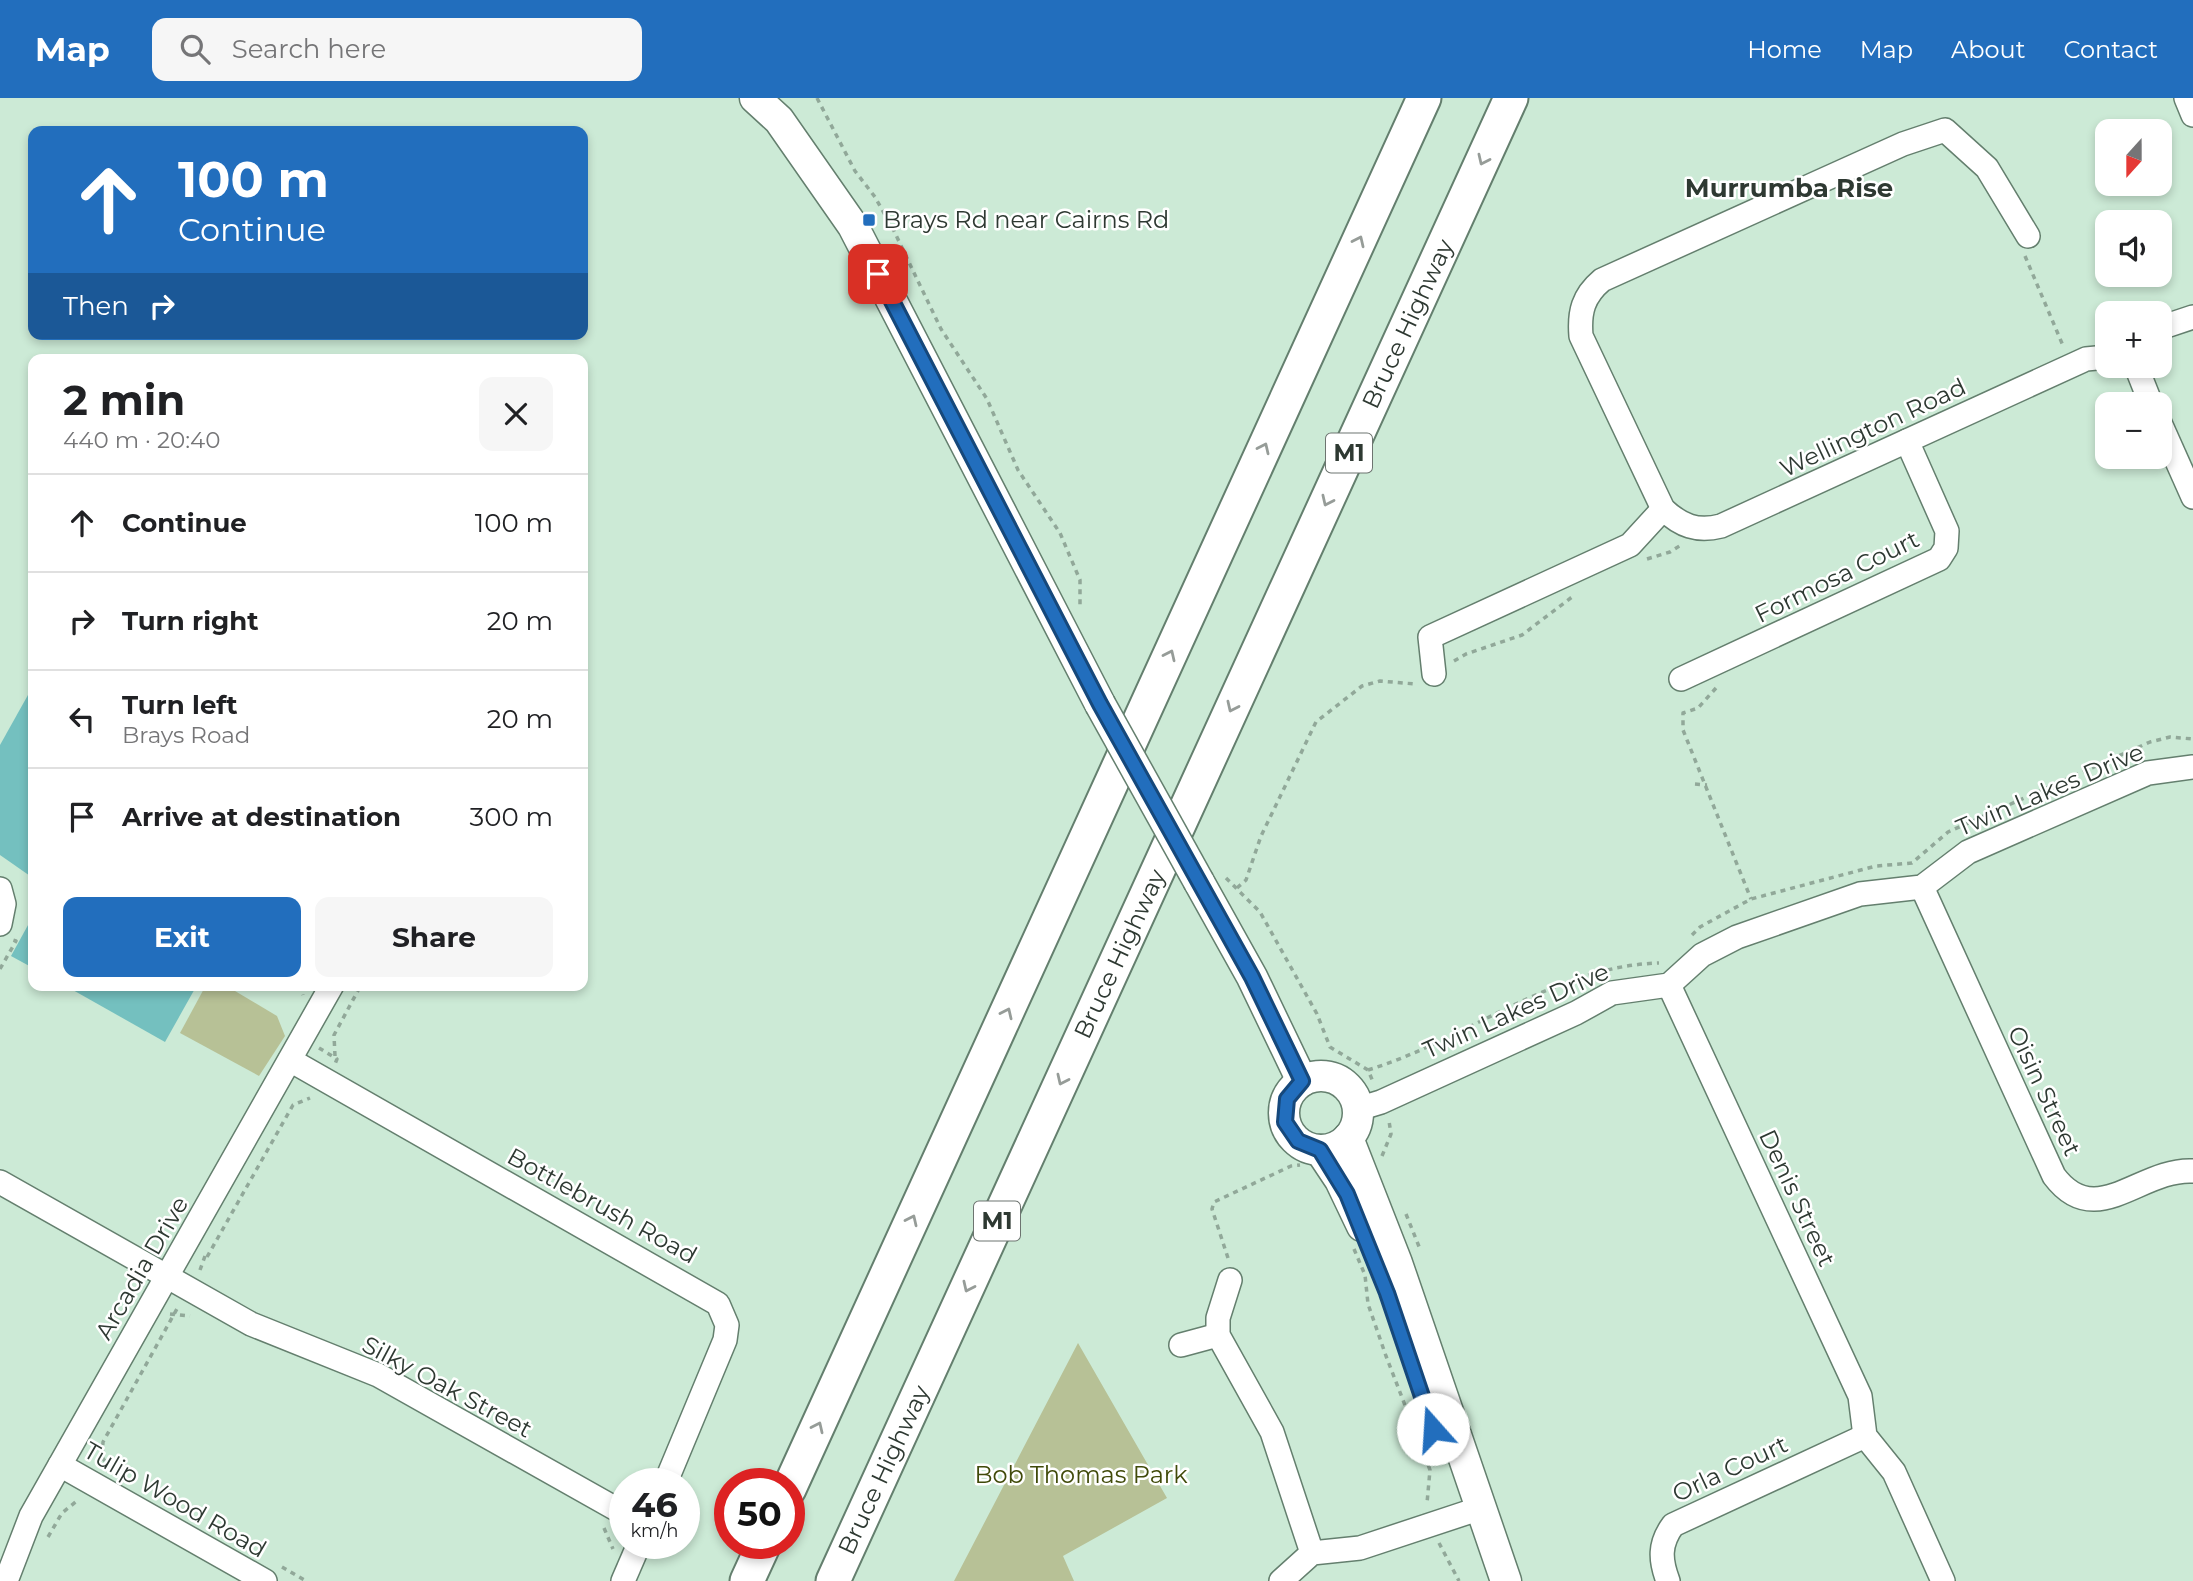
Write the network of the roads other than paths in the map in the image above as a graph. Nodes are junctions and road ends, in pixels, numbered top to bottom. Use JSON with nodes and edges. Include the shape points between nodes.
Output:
{"nodes":[{"id":1,"x":755,"y":98,"type":"edge"},
{"id":2,"x":1424,"y":98,"type":"edge"},
{"id":3,"x":1511,"y":98,"type":"edge"},
{"id":4,"x":2186,"y":98,"type":"edge"},
{"id":5,"x":774,"y":109,"type":"edge"},
{"id":6,"x":2193,"y":115,"type":"edge"},
{"id":7,"x":2028,"y":236,"type":"road end"},
{"id":8,"x":2193,"y":317,"type":"edge"},
{"id":9,"x":2172,"y":324,"type":"edge"},
{"id":10,"x":2095,"y":357,"type":"edge"},
{"id":11,"x":1907,"y":441,"type":"junction"},
{"id":12,"x":2172,"y":449,"type":"edge"},
{"id":13,"x":2193,"y":497,"type":"edge"},
{"id":14,"x":1663,"y":509,"type":"junction"},
{"id":15,"x":1434,"y":674,"type":"road end"},
{"id":16,"x":1681,"y":679,"type":"dead end"},
{"id":17,"x":2193,"y":767,"type":"edge"},
{"id":18,"x":1922,"y":887,"type":"junction"},
{"id":19,"x":0,"y":889,"type":"edge"},
{"id":20,"x":4,"y":930,"type":"edge"},
{"id":21,"x":1669,"y":985,"type":"junction"},
{"id":22,"x":329,"y":991,"type":"edge"},
{"id":23,"x":290,"y":1060,"type":"junction"},
{"id":24,"x":1302,"y":1081,"type":"junction"},
{"id":25,"x":1358,"y":1110,"type":"junction"},
{"id":26,"x":1348,"y":1138,"type":"junction"},
{"id":27,"x":1313,"y":1158,"type":"junction"},
{"id":28,"x":2193,"y":1171,"type":"edge"},
{"id":29,"x":0,"y":1182,"type":"edge"},
{"id":30,"x":166,"y":1277,"type":"junction"},
{"id":31,"x":1230,"y":1280,"type":"road end"},
{"id":32,"x":1218,"y":1335,"type":"junction"},
{"id":33,"x":1181,"y":1345,"type":"dead end"},
{"id":34,"x":1865,"y":1436,"type":"junction"},
{"id":35,"x":60,"y":1465,"type":"junction"},
{"id":36,"x":672,"y":1468,"type":"edge"},
{"id":37,"x":799,"y":1468,"type":"edge"},
{"id":38,"x":609,"y":1505,"type":"edge"},
{"id":39,"x":1471,"y":1511,"type":"junction"},
{"id":40,"x":1312,"y":1553,"type":"junction"},
{"id":41,"x":633,"y":1559,"type":"edge"},
{"id":42,"x":759,"y":1559,"type":"edge"},
{"id":43,"x":751,"y":1580,"type":"edge"},
{"id":44,"x":6,"y":1581,"type":"edge"},
{"id":45,"x":265,"y":1581,"type":"edge"},
{"id":46,"x":623,"y":1581,"type":"edge"},
{"id":47,"x":833,"y":1581,"type":"edge"},
{"id":48,"x":1281,"y":1581,"type":"edge"},
{"id":49,"x":1486,"y":1581,"type":"edge"},
{"id":50,"x":1506,"y":1581,"type":"edge"},
{"id":51,"x":1668,"y":1581,"type":"edge"},
{"id":52,"x":1943,"y":1581,"type":"edge"}],
"edges":[{"from":1,"to":5,"type":"main road"},
{"from":37,"to":2,"type":"highway","one_way":true},
{"from":3,"to":47,"type":"highway","name":"Bruce Highway","number":"M1","one_way":true},
{"from":4,"to":6,"type":"street"},
{"from":5,"to":24,"type":"main road","bridge":true,"via":[[853,226],[1100,704],[1211,878]]},
{"from":7,"to":14,"type":"street","via":[[1987,168],[1945,130],[1903,144],[1602,280],[1590,289],[1579,317],[1581,336]]},
{"from":8,"to":9,"type":"street"},
{"from":10,"to":11,"type":"street","name":"Wellington Road"},
{"from":11,"to":14,"type":"street","name":"Wellington Road","via":[[1721,526],[1691,528]]},
{"from":11,"to":16,"type":"street","name":"Formosa Court","via":[[1947,531],[1946,548],[1939,559]]},
{"from":12,"to":13,"type":"street"},
{"from":14,"to":15,"type":"street","via":[[1630,545],[1430,637]]},
{"from":17,"to":18,"type":"street","name":"Twin Lakes Drive","via":[[2148,773],[1992,841],[1957,858]]},
{"from":18,"to":21,"type":"street","via":[[1860,894],[1737,937],[1702,955]]},
{"from":18,"to":28,"type":"street","name":"Oisin Street","via":[[2063,1188],[2088,1201],[2164,1172]]},
{"from":19,"to":20,"type":"street"},
{"from":21,"to":25,"type":"street","name":"Twin Lakes Drive","via":[[1612,993]]},
{"from":21,"to":34,"type":"street","name":"Denis Street","via":[[1860,1396]]},
{"from":22,"to":23,"type":"street","name":"Arcadia Drive"},
{"from":23,"to":30,"type":"street","name":"Arcadia Drive"},
{"from":23,"to":36,"type":"street","name":"Bottlebrush Road","via":[[718,1304],[727,1325],[725,1339]]},
{"from":24,"to":25,"type":"main road","via":[[1326,1076],[1338,1080],[1348,1087]]},
{"from":24,"to":27,"type":"main road","via":[[1287,1099],[1285,1122]]},
{"from":25,"to":26,"type":"main road"},
{"from":26,"to":27,"type":"main road"},
{"from":26,"to":39,"type":"main road","via":[[1397,1263]]},
{"from":27,"to":39,"type":"main road","via":[[1347,1194]]},
{"from":29,"to":30,"type":"street","name":"Silky Oak Street"},
{"from":30,"to":35,"type":"street","name":"Arcadia Drive"},
{"from":30,"to":38,"type":"street","name":"Silky Oak Street","via":[[270,1334],[378,1376]]},
{"from":31,"to":32,"type":"street","via":[[1218,1318]]},
{"from":32,"to":33,"type":"street"},
{"from":32,"to":40,"type":"street","via":[[1272,1432]]},
{"from":34,"to":51,"type":"street","name":"Orla Court","via":[[1673,1525],[1661,1549]]},
{"from":34,"to":52,"type":"street","via":[[1894,1472]]},
{"from":35,"to":44,"type":"street","name":"Arcadia Drive","via":[[23,1533]]},
{"from":35,"to":45,"type":"street","name":"Tulip Wood Road"},
{"from":39,"to":40,"type":"street","via":[[1360,1548]]},
{"from":39,"to":49,"type":"main road"},
{"from":39,"to":50,"type":"main road"},
{"from":40,"to":48,"type":"street"},
{"from":41,"to":46,"type":"street"},
{"from":42,"to":43,"type":"highway"}]}
